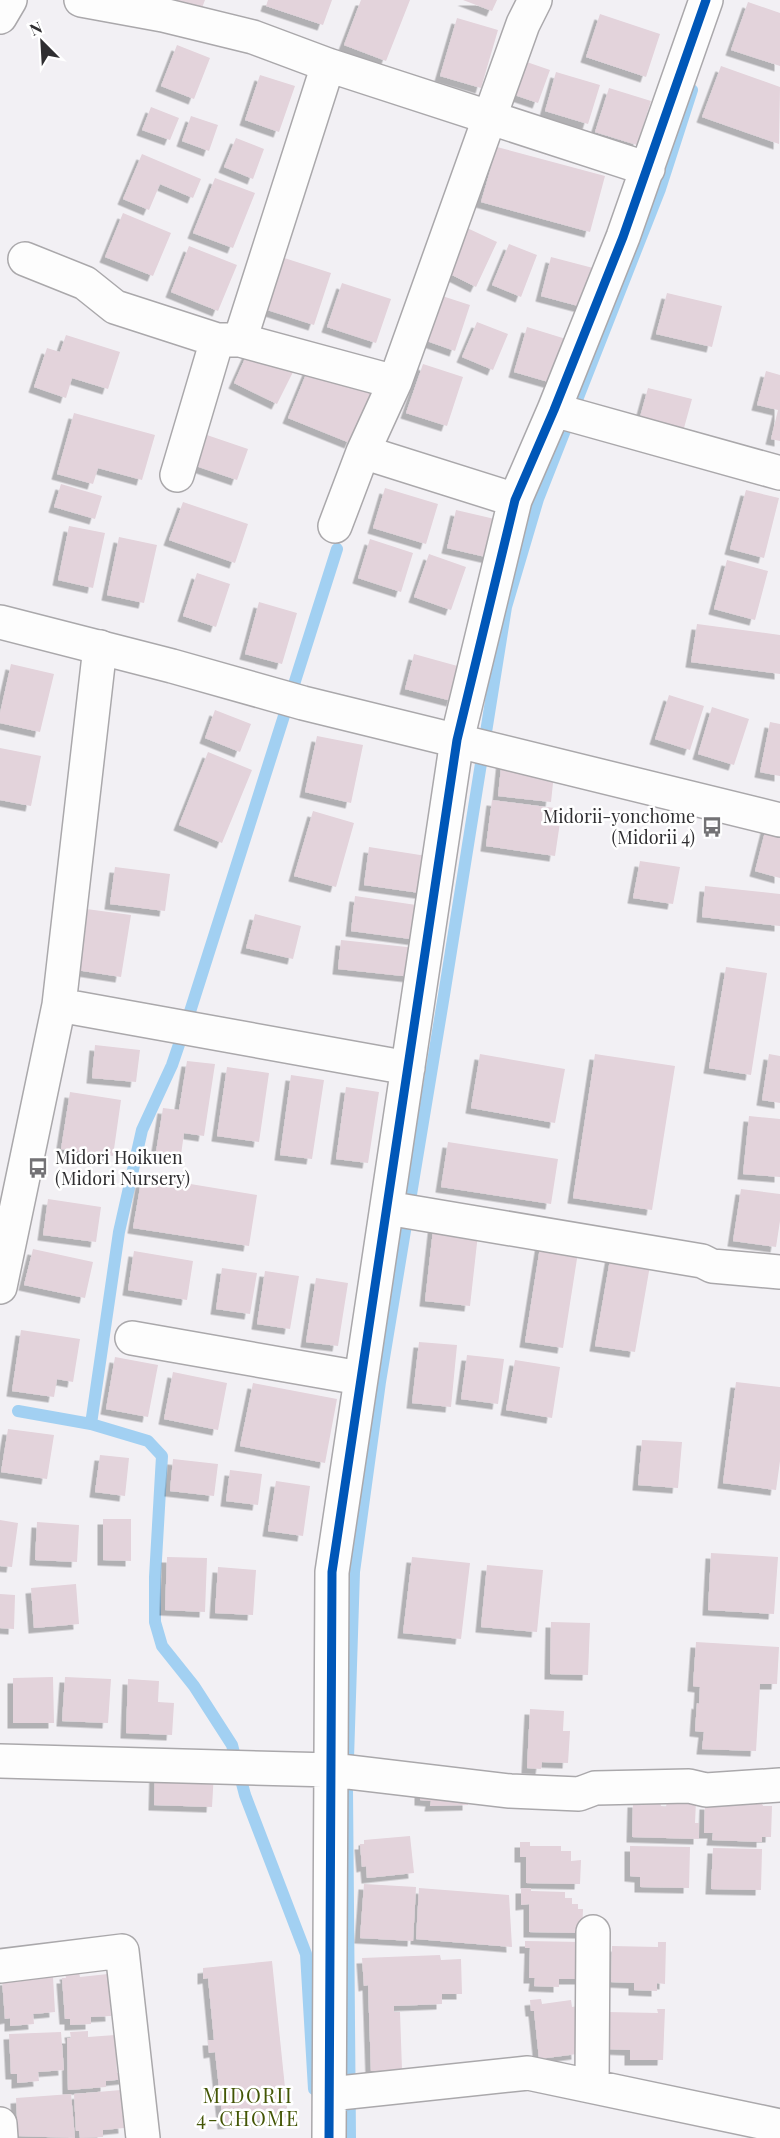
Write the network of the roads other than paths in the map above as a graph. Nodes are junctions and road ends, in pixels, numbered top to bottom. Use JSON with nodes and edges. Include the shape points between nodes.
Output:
{"nodes":[{"id":1,"x":10,"y":0,"type":"edge"},
{"id":2,"x":81,"y":0,"type":"edge"},
{"id":3,"x":535,"y":0,"type":"edge"},
{"id":4,"x":706,"y":0,"type":"edge"},
{"id":5,"x":0,"y":17,"type":"edge"},
{"id":6,"x":328,"y":65,"type":"junction"},
{"id":7,"x":490,"y":118,"type":"junction"},
{"id":8,"x":648,"y":169,"type":"junction"},
{"id":9,"x":25,"y":259,"type":"dead end"},
{"id":10,"x":229,"y":340,"type":"junction"},
{"id":11,"x":395,"y":382,"type":"junction"},
{"id":12,"x":555,"y":410,"type":"junction"},
{"id":13,"x":363,"y":452,"type":"junction"},
{"id":14,"x":780,"y":473,"type":"edge"},
{"id":15,"x":177,"y":475,"type":"dead end"},
{"id":16,"x":515,"y":500,"type":"junction"},
{"id":17,"x":335,"y":526,"type":"dead end"},
{"id":18,"x":0,"y":622,"type":"edge"},
{"id":19,"x":100,"y":647,"type":"junction"},
{"id":20,"x":458,"y":740,"type":"junction"},
{"id":21,"x":780,"y":820,"type":"edge"},
{"id":22,"x":59,"y":1005,"type":"junction"},
{"id":23,"x":408,"y":1068,"type":"junction"},
{"id":24,"x":387,"y":1208,"type":"junction"},
{"id":25,"x":780,"y":1272,"type":"edge"},
{"id":26,"x":0,"y":1287,"type":"edge"},
{"id":27,"x":132,"y":1338,"type":"dead end"},
{"id":28,"x":360,"y":1378,"type":"junction"},
{"id":29,"x":0,"y":1761,"type":"edge"},
{"id":30,"x":332,"y":1770,"type":"junction"},
{"id":31,"x":780,"y":1785,"type":"edge"},
{"id":32,"x":593,"y":1932,"type":"dead end"},
{"id":33,"x":0,"y":1966,"type":"edge"},
{"id":34,"x":592,"y":2086,"type":"junction"},
{"id":35,"x":330,"y":2094,"type":"junction"},
{"id":36,"x":0,"y":2124,"type":"edge"},
{"id":37,"x":780,"y":2126,"type":"edge"},
{"id":38,"x":1,"y":2138,"type":"edge"},
{"id":39,"x":143,"y":2138,"type":"edge"},
{"id":40,"x":329,"y":2138,"type":"edge"}],
"edges":[{"from":1,"to":5,"type":"street"},
{"from":2,"to":6,"type":"street","via":[[254,37]]},
{"from":3,"to":7,"type":"street"},
{"from":4,"to":8,"type":"street"},
{"from":6,"to":7,"type":"street"},
{"from":6,"to":10,"type":"street"},
{"from":7,"to":8,"type":"street"},
{"from":7,"to":11,"type":"street"},
{"from":8,"to":12,"type":"street"},
{"from":9,"to":10,"type":"street","via":[[85,283],[115,307]]},
{"from":10,"to":11,"type":"street"},
{"from":10,"to":15,"type":"street"},
{"from":11,"to":13,"type":"street"},
{"from":12,"to":14,"type":"street"},
{"from":12,"to":16,"type":"street"},
{"from":13,"to":16,"type":"street"},
{"from":13,"to":17,"type":"street"},
{"from":16,"to":20,"type":"street"},
{"from":18,"to":19,"type":"street"},
{"from":19,"to":20,"type":"street","via":[[303,703]]},
{"from":19,"to":22,"type":"street"},
{"from":20,"to":21,"type":"street"},
{"from":20,"to":23,"type":"street"},
{"from":22,"to":23,"type":"street"},
{"from":22,"to":26,"type":"street"},
{"from":23,"to":24,"type":"street"},
{"from":24,"to":25,"type":"street","via":[[702,1261],[712,1266]]},
{"from":24,"to":28,"type":"street"},
{"from":27,"to":28,"type":"street"},
{"from":28,"to":30,"type":"street","via":[[332,1572]]},
{"from":29,"to":30,"type":"street"},
{"from":30,"to":31,"type":"street","via":[[510,1791],[579,1794],[595,1788],[689,1786],[706,1790]]},
{"from":30,"to":35,"type":"street"},
{"from":32,"to":34,"type":"street"},
{"from":33,"to":39,"type":"street","via":[[122,1951]]},
{"from":34,"to":35,"type":"street","via":[[528,2073]]},
{"from":34,"to":37,"type":"street"},
{"from":35,"to":40,"type":"street"},
{"from":36,"to":38,"type":"street"}]}
